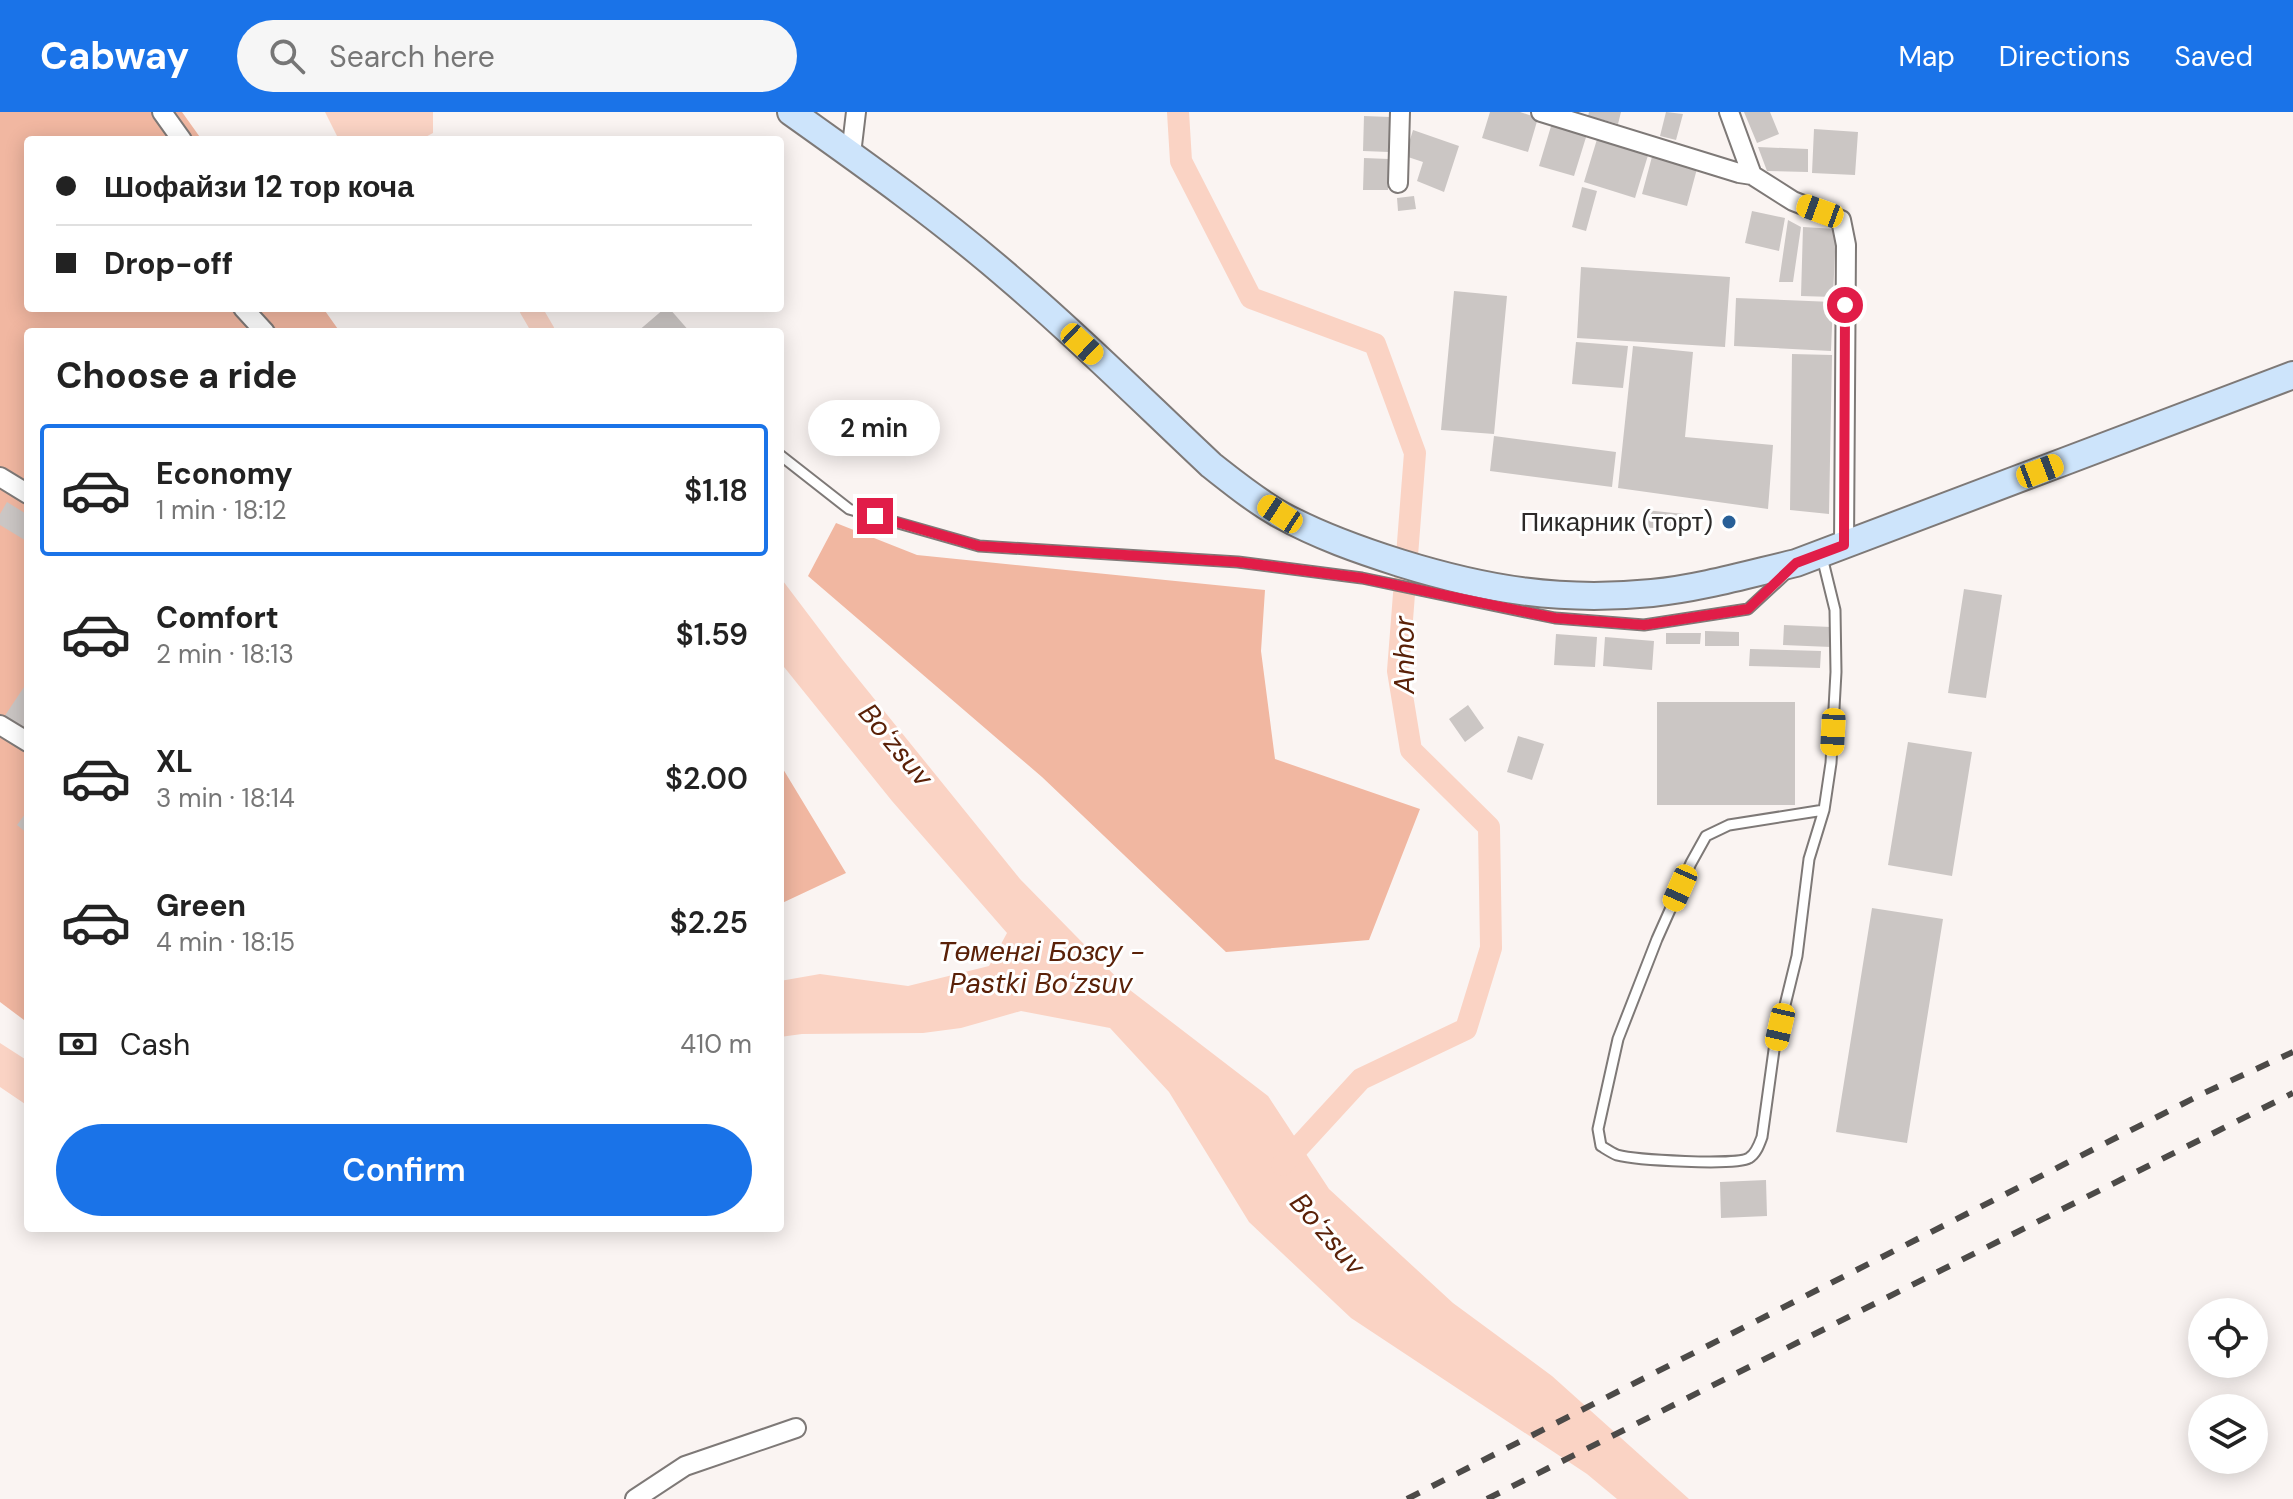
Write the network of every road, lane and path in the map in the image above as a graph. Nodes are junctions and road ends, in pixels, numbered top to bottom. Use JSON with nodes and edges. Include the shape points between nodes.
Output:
{"nodes":[{"id":1,"x":162,"y":112,"type":"edge"},
{"id":2,"x":791,"y":112,"type":"edge"},
{"id":3,"x":856,"y":112,"type":"edge"},
{"id":4,"x":1400,"y":112,"type":"edge"},
{"id":5,"x":1541,"y":112,"type":"edge"},
{"id":6,"x":1729,"y":112,"type":"edge"},
{"id":7,"x":179,"y":136,"type":"edge"},
{"id":8,"x":851,"y":154,"type":"junction"},
{"id":9,"x":1752,"y":175,"type":"junction"},
{"id":10,"x":1398,"y":183,"type":"dead end"},
{"id":11,"x":247,"y":312,"type":"edge"},
{"id":12,"x":261,"y":328,"type":"edge"},
{"id":13,"x":2293,"y":375,"type":"edge"},
{"id":14,"x":784,"y":458,"type":"edge"},
{"id":15,"x":0,"y":477,"type":"edge"},
{"id":16,"x":24,"y":492,"type":"edge"},
{"id":17,"x":1832,"y":550,"type":"junction"},
{"id":18,"x":1461,"y":591,"type":"junction"},
{"id":19,"x":0,"y":725,"type":"edge"},
{"id":20,"x":24,"y":740,"type":"edge"},
{"id":21,"x":1824,"y":810,"type":"junction"},
{"id":22,"x":796,"y":1428,"type":"dead end"},
{"id":23,"x":635,"y":1499,"type":"edge"}],
"edges":[{"from":1,"to":7,"type":"street"},
{"from":2,"to":8,"type":"main road"},
{"from":3,"to":8,"type":"street"},
{"from":4,"to":10,"type":"street"},
{"from":5,"to":9,"type":"street"},
{"from":6,"to":9,"type":"street"},
{"from":8,"to":18,"type":"main road","via":[[1017,284],[1244,490],[1323,536]]},
{"from":9,"to":17,"type":"street","via":[[1793,201],[1841,220],[1846,245]]},
{"from":11,"to":12,"type":"street"},
{"from":13,"to":17,"type":"main road"},
{"from":14,"to":18,"type":"lane","via":[[849,509],[979,546],[1238,562]]},
{"from":15,"to":16,"type":"street"},
{"from":17,"to":18,"type":"main road","via":[[1796,563],[1655,593],[1596,597]]},
{"from":17,"to":21,"type":"lane","via":[[1836,672]]},
{"from":19,"to":20,"type":"street"},
{"from":21,"to":21,"type":"lane","via":[[1809,859],[1797,956],[1757,1150],[1748,1159],[1730,1162],[1615,1155],[1601,1146],[1598,1129],[1618,1039],[1706,836],[1729,825]]},
{"from":22,"to":23,"type":"street","via":[[685,1466]]}]}
